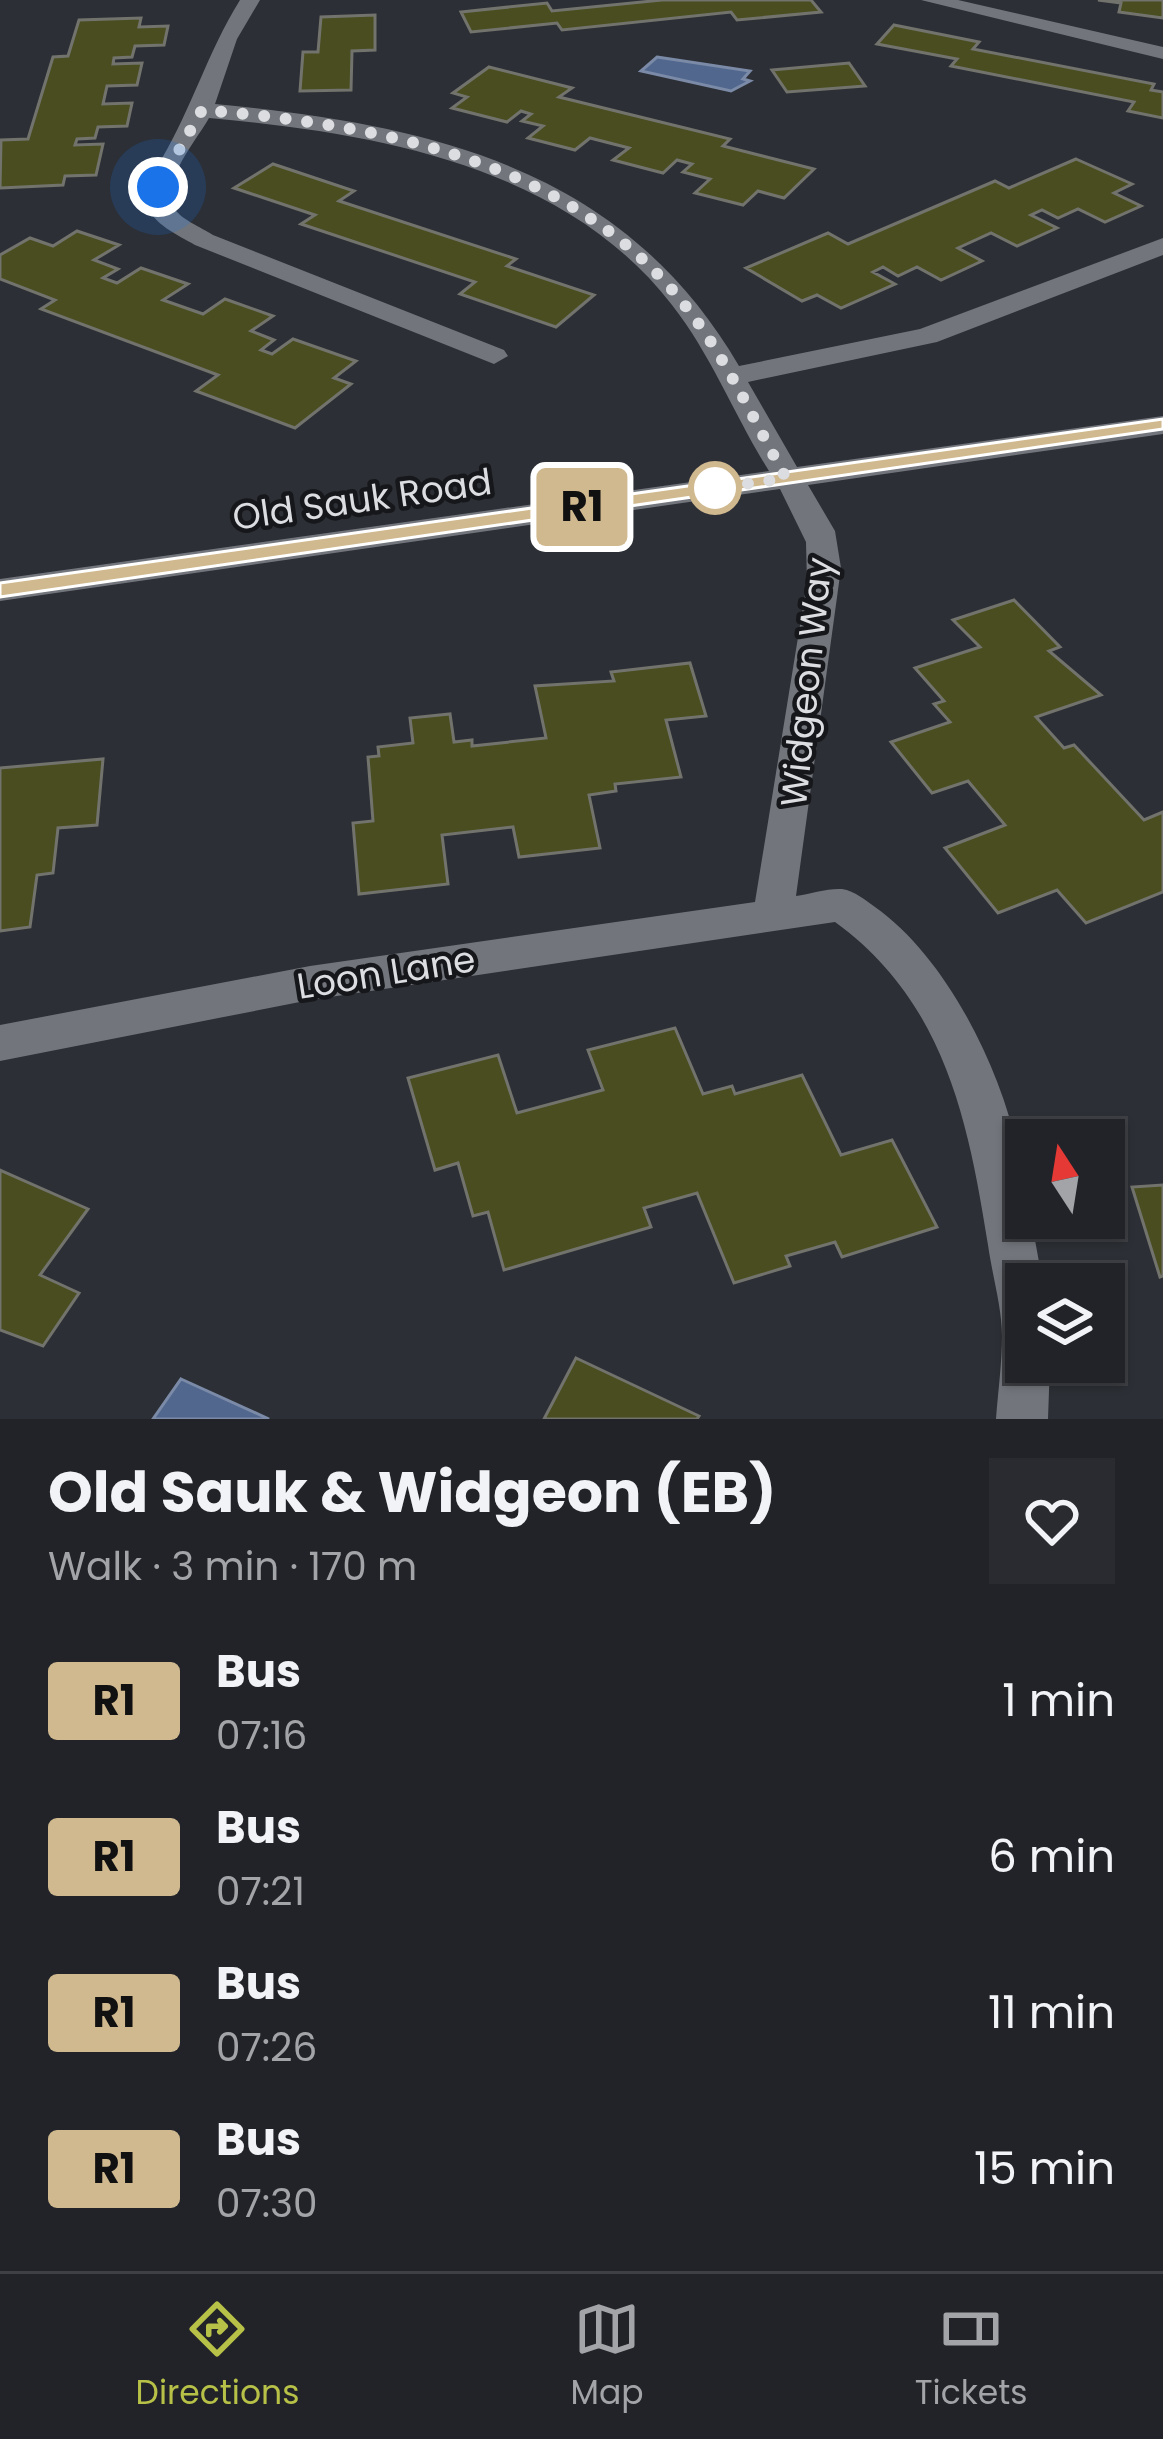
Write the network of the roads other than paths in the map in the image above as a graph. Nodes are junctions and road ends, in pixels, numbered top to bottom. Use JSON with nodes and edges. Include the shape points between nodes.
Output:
{"nodes":[{"id":1,"x":250,"y":0,"type":"edge"},
{"id":2,"x":931,"y":0,"type":"edge"},
{"id":3,"x":973,"y":4,"type":"edge"},
{"id":4,"x":1163,"y":53,"type":"edge"},
{"id":5,"x":202,"y":110,"type":"junction"},
{"id":6,"x":1163,"y":246,"type":"edge"},
{"id":7,"x":494,"y":356,"type":"dead end"},
{"id":8,"x":734,"y":376,"type":"junction"},
{"id":9,"x":1163,"y":425,"type":"edge"},
{"id":10,"x":786,"y":478,"type":"junction"},
{"id":11,"x":0,"y":590,"type":"edge"},
{"id":12,"x":773,"y":913,"type":"junction"},
{"id":13,"x":0,"y":1043,"type":"edge"},
{"id":14,"x":1014,"y":1263,"type":"edge"},
{"id":15,"x":1024,"y":1383,"type":"edge"},
{"id":16,"x":1022,"y":1419,"type":"edge"}],
"edges":[{"from":1,"to":5,"type":"street","via":[[226,39]]},
{"from":2,"to":3,"type":"street"},
{"from":3,"to":4,"type":"street"},
{"from":5,"to":7,"type":"street","via":[[158,187],[167,217],[204,240]]},
{"from":5,"to":8,"type":"street","name":"Widgeon Way","via":[[367,130],[505,172],[593,218],[652,266]]},
{"from":6,"to":8,"type":"street","via":[[927,336]]},
{"from":8,"to":10,"type":"street","name":"Widgeon Way"},
{"from":9,"to":10,"type":"street","name":"Old Sauk Road"},
{"from":10,"to":11,"type":"street","name":"Old Sauk Road"},
{"from":10,"to":12,"type":"street","name":"Widgeon Way","via":[[822,541],[821,595]]},
{"from":12,"to":13,"type":"street","name":"Loon Lane","via":[[310,983]]},
{"from":12,"to":14,"type":"street","via":[[842,905],[875,922],[932,989],[991,1129]]},
{"from":15,"to":16,"type":"street"}]}
